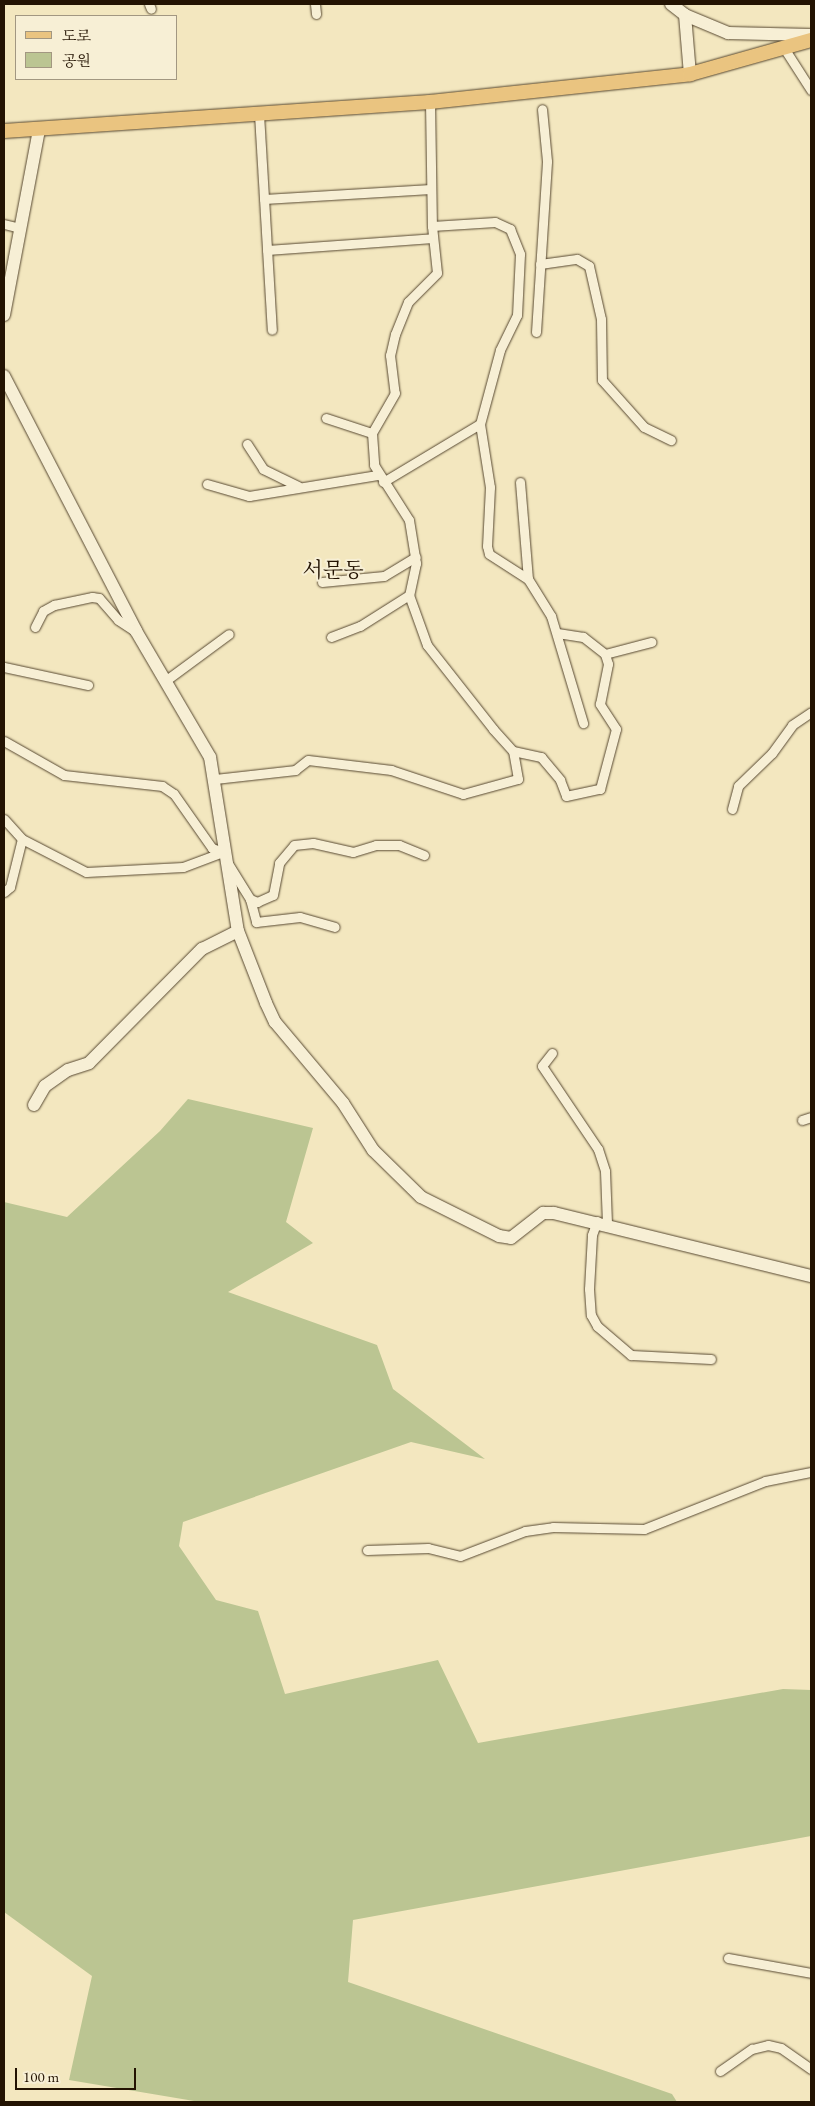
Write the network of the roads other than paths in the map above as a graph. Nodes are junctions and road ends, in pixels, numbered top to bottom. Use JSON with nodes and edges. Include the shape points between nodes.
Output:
{"nodes":[{"id":1,"x":315,"y":4,"type":"edge"},
{"id":2,"x":671,"y":4,"type":"edge"},
{"id":3,"x":316,"y":14,"type":"dead end"},
{"id":4,"x":685,"y":15,"type":"junction"},
{"id":5,"x":811,"y":35,"type":"edge"},
{"id":6,"x":811,"y":40,"type":"edge"},
{"id":7,"x":784,"y":48,"type":"junction"},
{"id":8,"x":690,"y":74,"type":"junction"},
{"id":9,"x":811,"y":90,"type":"edge"},
{"id":10,"x":430,"y":102,"type":"junction"},
{"id":11,"x":542,"y":110,"type":"dead end"},
{"id":12,"x":259,"y":114,"type":"junction"},
{"id":13,"x":39,"y":129,"type":"junction"},
{"id":14,"x":4,"y":131,"type":"edge"},
{"id":15,"x":431,"y":189,"type":"junction"},
{"id":16,"x":264,"y":199,"type":"junction"},
{"id":17,"x":4,"y":224,"type":"edge"},
{"id":18,"x":432,"y":226,"type":"junction"},
{"id":19,"x":20,"y":228,"type":"junction"},
{"id":20,"x":433,"y":238,"type":"junction"},
{"id":21,"x":267,"y":250,"type":"junction"},
{"id":22,"x":540,"y":264,"type":"junction"},
{"id":23,"x":4,"y":315,"type":"edge"},
{"id":24,"x":272,"y":330,"type":"dead end"},
{"id":25,"x":536,"y":332,"type":"dead end"},
{"id":26,"x":5,"y":384,"type":"edge"},
{"id":27,"x":326,"y":418,"type":"dead end"},
{"id":28,"x":480,"y":424,"type":"junction"},
{"id":29,"x":372,"y":433,"type":"junction"},
{"id":30,"x":671,"y":440,"type":"dead end"},
{"id":31,"x":247,"y":444,"type":"dead end"},
{"id":32,"x":380,"y":479,"type":"junction"},
{"id":33,"x":520,"y":482,"type":"dead end"},
{"id":34,"x":207,"y":484,"type":"dead end"},
{"id":35,"x":298,"y":486,"type":"junction"},
{"id":36,"x":416,"y":557,"type":"junction"},
{"id":37,"x":528,"y":579,"type":"junction"},
{"id":38,"x":322,"y":582,"type":"dead end"},
{"id":39,"x":409,"y":595,"type":"junction"},
{"id":40,"x":35,"y":627,"type":"dead end"},
{"id":41,"x":136,"y":631,"type":"junction"},
{"id":42,"x":557,"y":633,"type":"junction"},
{"id":43,"x":229,"y":634,"type":"dead end"},
{"id":44,"x":331,"y":637,"type":"dead end"},
{"id":45,"x":650,"y":642,"type":"dead end"},
{"id":46,"x":605,"y":654,"type":"junction"},
{"id":47,"x":4,"y":667,"type":"edge"},
{"id":48,"x":165,"y":681,"type":"junction"},
{"id":49,"x":88,"y":686,"type":"dead end"},
{"id":50,"x":811,"y":712,"type":"edge"},
{"id":51,"x":583,"y":723,"type":"dead end"},
{"id":52,"x":4,"y":741,"type":"edge"},
{"id":53,"x":513,"y":751,"type":"junction"},
{"id":54,"x":215,"y":779,"type":"junction"},
{"id":55,"x":732,"y":809,"type":"dead end"},
{"id":56,"x":4,"y":819,"type":"edge"},
{"id":57,"x":22,"y":839,"type":"junction"},
{"id":58,"x":424,"y":855,"type":"dead end"},
{"id":59,"x":223,"y":856,"type":"junction"},
{"id":60,"x":4,"y":892,"type":"edge"},
{"id":61,"x":250,"y":899,"type":"junction"},
{"id":62,"x":335,"y":927,"type":"dead end"},
{"id":63,"x":238,"y":930,"type":"junction"},
{"id":64,"x":552,"y":1053,"type":"dead end"},
{"id":65,"x":34,"y":1105,"type":"dead end"},
{"id":66,"x":602,"y":1222,"type":"junction"},
{"id":67,"x":811,"y":1276,"type":"edge"},
{"id":68,"x":711,"y":1359,"type":"dead end"},
{"id":69,"x":811,"y":1472,"type":"edge"},
{"id":70,"x":367,"y":1550,"type":"dead end"},
{"id":71,"x":728,"y":1958,"type":"dead end"},
{"id":72,"x":811,"y":1973,"type":"edge"},
{"id":73,"x":811,"y":2069,"type":"edge"},
{"id":74,"x":720,"y":2071,"type":"dead end"}],
"edges":[{"from":1,"to":3,"type":"street"},
{"from":2,"to":4,"type":"street"},
{"from":4,"to":5,"type":"street","via":[[728,33]]},
{"from":4,"to":8,"type":"street"},
{"from":6,"to":7,"type":"main road"},
{"from":7,"to":8,"type":"main road"},
{"from":7,"to":9,"type":"street"},
{"from":8,"to":10,"type":"main road"},
{"from":10,"to":12,"type":"main road"},
{"from":10,"to":15,"type":"street"},
{"from":11,"to":22,"type":"street","via":[[547,161]]},
{"from":12,"to":13,"type":"main road"},
{"from":12,"to":16,"type":"street"},
{"from":13,"to":14,"type":"main road"},
{"from":13,"to":19,"type":"street"},
{"from":15,"to":16,"type":"street"},
{"from":15,"to":18,"type":"street"},
{"from":16,"to":21,"type":"street"},
{"from":17,"to":19,"type":"street"},
{"from":18,"to":20,"type":"street"},
{"from":18,"to":28,"type":"street","via":[[495,222],[510,229],[520,254],[518,315],[500,350]]},
{"from":19,"to":23,"type":"street"},
{"from":20,"to":21,"type":"street"},
{"from":20,"to":29,"type":"street","via":[[437,273],[405,310],[390,355],[395,393]]},
{"from":21,"to":24,"type":"street"},
{"from":22,"to":25,"type":"street"},
{"from":22,"to":30,"type":"street","via":[[577,259],[589,266],[601,319],[602,380],[644,427]]},
{"from":26,"to":41,"type":"street"},
{"from":27,"to":29,"type":"street"},
{"from":28,"to":32,"type":"street"},
{"from":28,"to":37,"type":"street","via":[[490,487],[489,554]]},
{"from":29,"to":32,"type":"street"},
{"from":31,"to":35,"type":"street","via":[[263,468]]},
{"from":32,"to":35,"type":"street","via":[[321,488]]},
{"from":32,"to":36,"type":"street","via":[[404,507]]},
{"from":33,"to":37,"type":"street"},
{"from":34,"to":35,"type":"street","via":[[249,496]]},
{"from":36,"to":38,"type":"street","via":[[384,576]]},
{"from":36,"to":39,"type":"street"},
{"from":37,"to":42,"type":"street"},
{"from":39,"to":44,"type":"street","via":[[360,626]]},
{"from":39,"to":53,"type":"street","via":[[427,645]]},
{"from":40,"to":41,"type":"street","via":[[43,611],[54,605],[92,597],[99,598],[118,620]]},
{"from":41,"to":48,"type":"street"},
{"from":42,"to":46,"type":"street","via":[[583,638]]},
{"from":42,"to":51,"type":"street"},
{"from":43,"to":48,"type":"street"},
{"from":45,"to":46,"type":"street"},
{"from":46,"to":53,"type":"street","via":[[608,664],[600,704],[616,729],[600,789],[566,796],[560,780],[541,757]]},
{"from":47,"to":49,"type":"street"},
{"from":48,"to":54,"type":"street","via":[[203,743]]},
{"from":50,"to":55,"type":"street","via":[[792,724],[772,753],[738,786]]},
{"from":52,"to":59,"type":"street","via":[[19,746],[44,768],[64,775],[162,786],[174,794],[212,848]]},
{"from":53,"to":54,"type":"street","via":[[518,779],[464,794],[391,770],[308,760],[295,770]]},
{"from":54,"to":59,"type":"street"},
{"from":56,"to":57,"type":"street"},
{"from":57,"to":59,"type":"street","via":[[86,872],[183,866]]},
{"from":57,"to":60,"type":"street","via":[[10,887]]},
{"from":58,"to":61,"type":"street","via":[[393,845],[353,852],[313,843],[294,845],[279,862],[273,895],[268,900]]},
{"from":59,"to":61,"type":"street"},
{"from":59,"to":63,"type":"street"},
{"from":61,"to":62,"type":"street","via":[[256,922],[300,917]]},
{"from":63,"to":65,"type":"street","via":[[202,949],[89,1063],[68,1070],[45,1086]]},
{"from":63,"to":66,"type":"street","via":[[275,1022],[343,1103],[373,1150],[422,1197],[511,1238],[542,1214]]},
{"from":64,"to":66,"type":"street","via":[[542,1066],[598,1148],[605,1171]]},
{"from":66,"to":67,"type":"street"},
{"from":66,"to":68,"type":"street","via":[[589,1262],[591,1315],[597,1326],[631,1355]]},
{"from":69,"to":70,"type":"street","via":[[765,1481],[644,1529],[553,1527],[525,1531],[460,1556],[428,1548]]},
{"from":71,"to":72,"type":"street"},
{"from":73,"to":74,"type":"street","via":[[781,2048],[768,2045],[752,2049]]}]}
